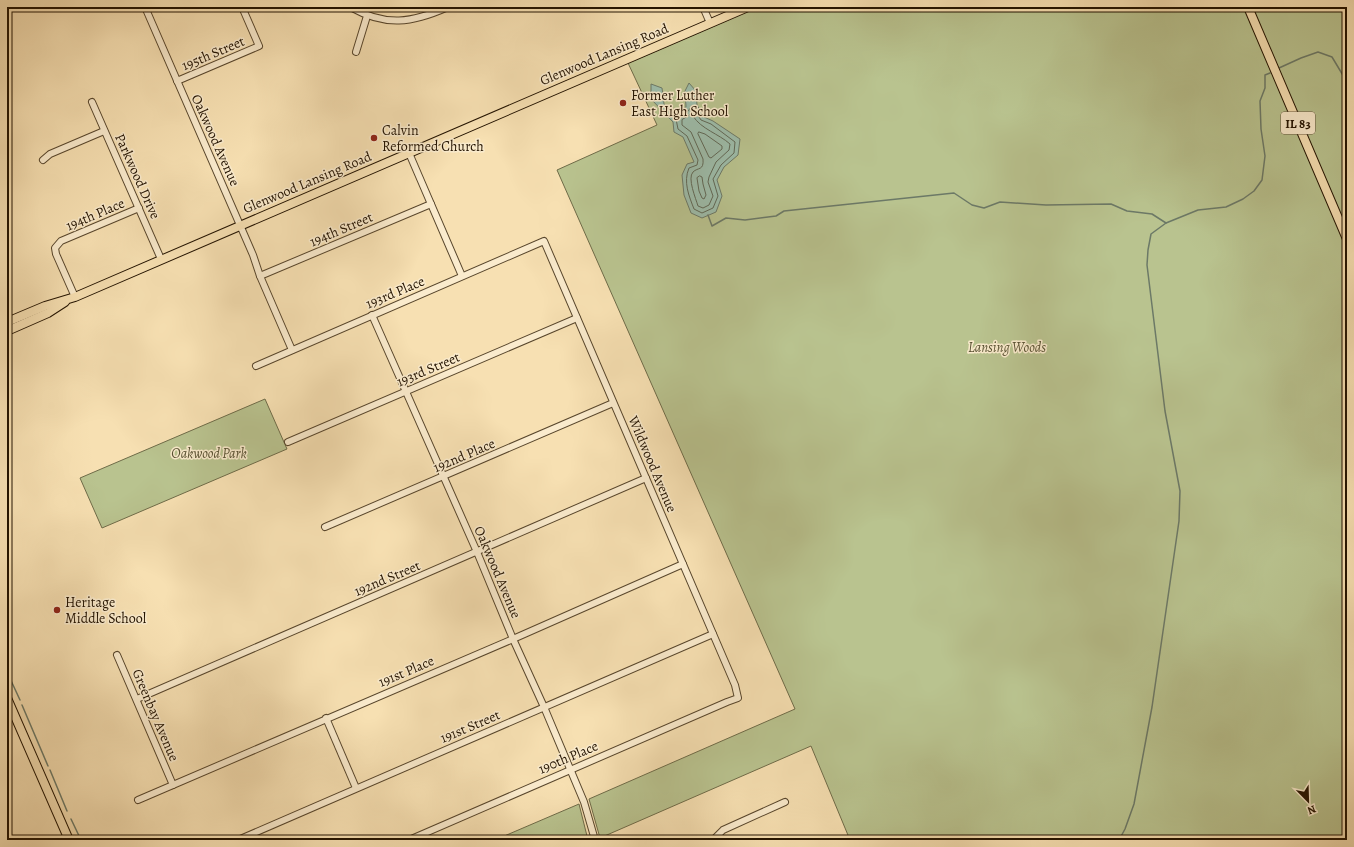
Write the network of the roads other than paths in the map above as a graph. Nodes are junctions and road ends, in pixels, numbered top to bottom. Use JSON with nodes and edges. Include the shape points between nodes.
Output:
{"nodes":[{"id":1,"x":145,"y":7,"type":"edge"},
{"id":2,"x":242,"y":7,"type":"edge"},
{"id":3,"x":350,"y":7,"type":"edge"},
{"id":4,"x":448,"y":7,"type":"edge"},
{"id":5,"x":703,"y":7,"type":"edge"},
{"id":6,"x":748,"y":7,"type":"edge"},
{"id":7,"x":1248,"y":7,"type":"edge"},
{"id":8,"x":367,"y":16,"type":"junction"},
{"id":9,"x":710,"y":23,"type":"junction"},
{"id":10,"x":356,"y":52,"type":"dead end"},
{"id":11,"x":177,"y":81,"type":"junction"},
{"id":12,"x":92,"y":102,"type":"dead end"},
{"id":13,"x":104,"y":130,"type":"junction"},
{"id":14,"x":409,"y":153,"type":"junction"},
{"id":15,"x":43,"y":160,"type":"dead end"},
{"id":16,"x":431,"y":204,"type":"junction"},
{"id":17,"x":139,"y":208,"type":"junction"},
{"id":18,"x":240,"y":225,"type":"junction"},
{"id":19,"x":1347,"y":239,"type":"edge"},
{"id":20,"x":544,"y":241,"type":"joint"},
{"id":21,"x":161,"y":259,"type":"junction"},
{"id":22,"x":260,"y":276,"type":"junction"},
{"id":23,"x":462,"y":276,"type":"junction"},
{"id":24,"x":75,"y":296,"type":"junction"},
{"id":25,"x":372,"y":315,"type":"junction"},
{"id":26,"x":577,"y":318,"type":"junction"},
{"id":27,"x":7,"y":322,"type":"edge"},
{"id":28,"x":7,"y":331,"type":"edge"},
{"id":29,"x":292,"y":350,"type":"junction"},
{"id":30,"x":256,"y":366,"type":"dead end"},
{"id":31,"x":406,"y":391,"type":"junction"},
{"id":32,"x":613,"y":404,"type":"junction"},
{"id":33,"x":288,"y":442,"type":"dead end"},
{"id":34,"x":444,"y":477,"type":"junction"},
{"id":35,"x":646,"y":478,"type":"junction"},
{"id":36,"x":325,"y":527,"type":"dead end"},
{"id":37,"x":477,"y":552,"type":"junction"},
{"id":38,"x":683,"y":564,"type":"junction"},
{"id":39,"x":713,"y":634,"type":"junction"},
{"id":40,"x":513,"y":639,"type":"junction"},
{"id":41,"x":117,"y":655,"type":"dead end"},
{"id":42,"x":7,"y":698,"type":"edge"},
{"id":43,"x":738,"y":698,"type":"joint"},
{"id":44,"x":137,"y":699,"type":"junction"},
{"id":45,"x":544,"y":707,"type":"junction"},
{"id":46,"x":326,"y":718,"type":"junction"},
{"id":47,"x":570,"y":770,"type":"junction"},
{"id":48,"x":173,"y":785,"type":"junction"},
{"id":49,"x":356,"y":788,"type":"junction"},
{"id":50,"x":138,"y":800,"type":"dead end"},
{"id":51,"x":784,"y":802,"type":"dead end"},
{"id":52,"x":69,"y":840,"type":"edge"},
{"id":53,"x":238,"y":840,"type":"edge"},
{"id":54,"x":409,"y":840,"type":"edge"},
{"id":55,"x":595,"y":840,"type":"edge"},
{"id":56,"x":713,"y":840,"type":"edge"}],
"edges":[{"from":1,"to":11,"type":"street","name":"Oakwood Avenue"},
{"from":2,"to":11,"type":"street","name":"195th Street","via":[[259,46]]},
{"from":3,"to":8,"type":"street"},
{"from":4,"to":8,"type":"street","via":[[406,20],[394,21]]},
{"from":5,"to":9,"type":"street"},
{"from":6,"to":9,"type":"main road","name":"Glenwood Lansing Road"},
{"from":7,"to":19,"type":"main road","number":"IL 83"},
{"from":8,"to":10,"type":"street"},
{"from":9,"to":14,"type":"main road","name":"Glenwood Lansing Road"},
{"from":11,"to":18,"type":"street","name":"Oakwood Avenue"},
{"from":12,"to":13,"type":"street","name":"Parkwood Drive"},
{"from":13,"to":15,"type":"street","via":[[50,154]]},
{"from":13,"to":17,"type":"street","name":"Parkwood Drive"},
{"from":14,"to":16,"type":"street"},
{"from":14,"to":18,"type":"main road","name":"Glenwood Lansing Road"},
{"from":16,"to":22,"type":"street","name":"194th Street"},
{"from":16,"to":23,"type":"street"},
{"from":17,"to":21,"type":"street","name":"Parkwood Drive"},
{"from":17,"to":24,"type":"street","name":"194th Place","via":[[61,241],[55,248]]},
{"from":18,"to":21,"type":"main road","name":"Glenwood Lansing Road"},
{"from":18,"to":22,"type":"street","name":"Oakwood Avenue"},
{"from":20,"to":23,"type":"street","name":"193rd Place"},
{"from":20,"to":26,"type":"street","name":"Wildwood Avenue"},
{"from":21,"to":24,"type":"main road","name":"Glenwood Lansing Road"},
{"from":22,"to":29,"type":"street","name":"Oakwood Avenue"},
{"from":23,"to":25,"type":"street","name":"193rd Place"},
{"from":24,"to":27,"type":"main road","name":"Glenwood Lansing Road"},
{"from":24,"to":28,"type":"main road","name":"Glenwood Lansing Road","via":[[48,313]]},
{"from":25,"to":29,"type":"street","name":"193rd Place"},
{"from":25,"to":31,"type":"street","name":"Oakwood Avenue"},
{"from":26,"to":31,"type":"street","name":"193rd Street"},
{"from":26,"to":32,"type":"street","name":"Wildwood Avenue"},
{"from":29,"to":30,"type":"street","name":"193rd Place"},
{"from":31,"to":33,"type":"street","name":"193rd Street"},
{"from":31,"to":34,"type":"street","name":"Oakwood Avenue"},
{"from":32,"to":34,"type":"street","name":"192nd Place"},
{"from":32,"to":35,"type":"street","name":"Wildwood Avenue"},
{"from":34,"to":36,"type":"street","name":"192nd Place"},
{"from":34,"to":37,"type":"street","name":"Oakwood Avenue"},
{"from":35,"to":37,"type":"street","name":"192nd Street"},
{"from":35,"to":38,"type":"street","name":"Wildwood Avenue"},
{"from":37,"to":40,"type":"street","name":"Oakwood Avenue"},
{"from":37,"to":44,"type":"street","name":"192nd Street"},
{"from":38,"to":39,"type":"street","name":"Wildwood Avenue"},
{"from":38,"to":40,"type":"street","name":"191st Place"},
{"from":39,"to":43,"type":"street","name":"Wildwood Avenue"},
{"from":39,"to":45,"type":"street","name":"191st Street"},
{"from":40,"to":45,"type":"street","name":"Oakwood Avenue"},
{"from":40,"to":46,"type":"street","name":"191st Place"},
{"from":41,"to":44,"type":"street","name":"Greenbay Avenue"},
{"from":42,"to":52,"type":"main road"},
{"from":43,"to":47,"type":"street","name":"190th Place"},
{"from":44,"to":48,"type":"street","name":"Greenbay Avenue"},
{"from":45,"to":47,"type":"street","name":"Oakwood Avenue"},
{"from":45,"to":49,"type":"street","name":"191st Street"},
{"from":46,"to":48,"type":"street","name":"191st Place"},
{"from":46,"to":49,"type":"street"},
{"from":47,"to":54,"type":"street","name":"190th Place"},
{"from":47,"to":55,"type":"street","name":"Oakwood Avenue","via":[[584,802]]},
{"from":48,"to":50,"type":"street","name":"191st Place"},
{"from":49,"to":53,"type":"street","name":"191st Street"},
{"from":51,"to":56,"type":"street","via":[[723,830]]}]}
